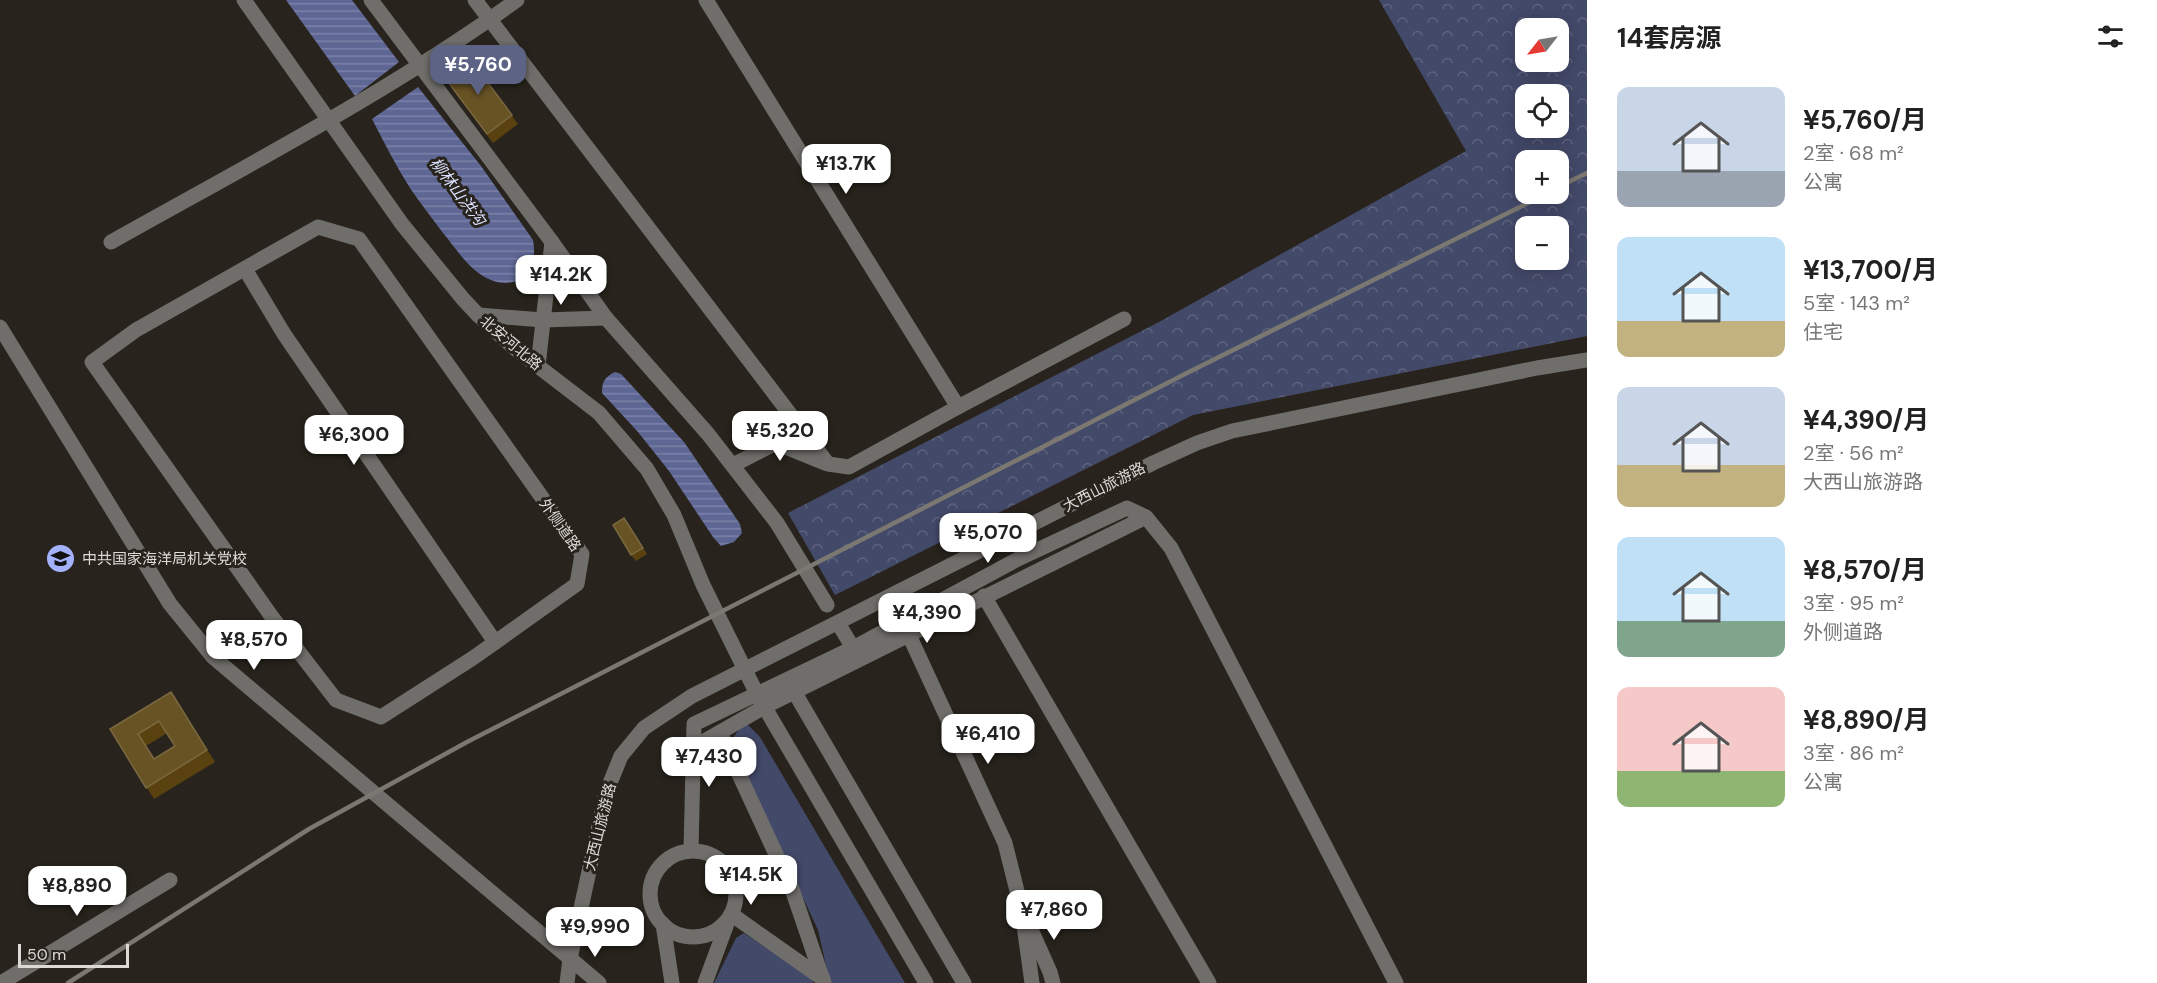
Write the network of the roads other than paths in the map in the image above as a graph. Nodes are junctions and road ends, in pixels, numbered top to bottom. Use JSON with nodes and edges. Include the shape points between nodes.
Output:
{"nodes":[{"id":1,"x":244,"y":0,"type":"edge"},
{"id":2,"x":371,"y":0,"type":"edge"},
{"id":3,"x":475,"y":0,"type":"edge"},
{"id":4,"x":517,"y":0,"type":"edge"},
{"id":5,"x":706,"y":0,"type":"edge"},
{"id":6,"x":489,"y":20,"type":"junction"},
{"id":7,"x":420,"y":66,"type":"junction"},
{"id":8,"x":329,"y":120,"type":"junction"},
{"id":9,"x":111,"y":242,"type":"dead end"},
{"id":10,"x":552,"y":242,"type":"junction"},
{"id":11,"x":245,"y":269,"type":"junction"},
{"id":12,"x":478,"y":315,"type":"junction"},
{"id":13,"x":606,"y":318,"type":"junction"},
{"id":14,"x":543,"y":320,"type":"junction"},
{"id":15,"x":1124,"y":320,"type":"dead end"},
{"id":16,"x":0,"y":327,"type":"edge"},
{"id":17,"x":1587,"y":360,"type":"edge"},
{"id":18,"x":538,"y":366,"type":"junction"},
{"id":19,"x":958,"y":407,"type":"junction"},
{"id":20,"x":828,"y":464,"type":"junction"},
{"id":21,"x":733,"y":465,"type":"junction"},
{"id":22,"x":1146,"y":517,"type":"junction"},
{"id":23,"x":984,"y":596,"type":"junction"},
{"id":24,"x":827,"y":605,"type":"dead end"},
{"id":25,"x":841,"y":628,"type":"dead end"},
{"id":26,"x":909,"y":634,"type":"junction"},
{"id":27,"x":495,"y":642,"type":"junction"},
{"id":28,"x":853,"y":648,"type":"junction"},
{"id":29,"x":745,"y":669,"type":"junction"},
{"id":30,"x":795,"y":693,"type":"junction"},
{"id":31,"x":760,"y":700,"type":"junction"},
{"id":32,"x":720,"y":732,"type":"junction"},
{"id":33,"x":694,"y":747,"type":"junction"},
{"id":34,"x":690,"y":850,"type":"junction"},
{"id":35,"x":170,"y":880,"type":"dead end"},
{"id":36,"x":1022,"y":911,"type":"junction"},
{"id":37,"x":729,"y":917,"type":"junction"},
{"id":38,"x":663,"y":924,"type":"junction"},
{"id":39,"x":570,"y":959,"type":"junction"},
{"id":40,"x":823,"y":981,"type":"edge"},
{"id":41,"x":1394,"y":982,"type":"edge"},
{"id":42,"x":1,"y":983,"type":"edge"},
{"id":43,"x":567,"y":983,"type":"edge"},
{"id":44,"x":599,"y":983,"type":"edge"},
{"id":45,"x":672,"y":983,"type":"edge"},
{"id":46,"x":705,"y":983,"type":"edge"},
{"id":47,"x":926,"y":983,"type":"edge"},
{"id":48,"x":964,"y":983,"type":"edge"},
{"id":49,"x":1032,"y":983,"type":"edge"},
{"id":50,"x":1053,"y":983,"type":"edge"},
{"id":51,"x":1209,"y":983,"type":"edge"}],
"edges":[{"from":1,"to":8,"type":"street","name":"北安河北路"},
{"from":2,"to":7,"type":"street"},
{"from":3,"to":6,"type":"street"},
{"from":4,"to":6,"type":"street"},
{"from":5,"to":19,"type":"street"},
{"from":6,"to":7,"type":"street"},
{"from":6,"to":20,"type":"street"},
{"from":7,"to":8,"type":"street"},
{"from":7,"to":10,"type":"street"},
{"from":8,"to":9,"type":"street"},
{"from":8,"to":12,"type":"street","name":"北安河北路","via":[[402,224]]},
{"from":10,"to":13,"type":"street"},
{"from":10,"to":14,"type":"street"},
{"from":11,"to":27,"type":"street","via":[[284,334]]},
{"from":11,"to":27,"type":"street","name":"外侧道路","via":[[318,227],[359,239],[582,554],[577,584]]},
{"from":11,"to":27,"type":"street","name":"外侧道路","via":[[136,330],[92,362],[272,617],[336,700],[381,717]]},
{"from":12,"to":14,"type":"street"},
{"from":12,"to":18,"type":"street","name":"北安河北路"},
{"from":13,"to":14,"type":"street"},
{"from":13,"to":21,"type":"street"},
{"from":14,"to":18,"type":"street"},
{"from":15,"to":19,"type":"street"},
{"from":16,"to":39,"type":"street","via":[[170,604],[213,657]]},
{"from":17,"to":29,"type":"street","name":"大西山旅游路","via":[[1243,428],[1197,443]]},
{"from":18,"to":29,"type":"street","name":"北安河北路","via":[[599,413],[646,470],[674,515]]},
{"from":19,"to":20,"type":"street","via":[[849,467]]},
{"from":20,"to":21,"type":"street","via":[[776,443]]},
{"from":21,"to":24,"type":"street","via":[[777,523]]},
{"from":22,"to":23,"type":"street"},
{"from":22,"to":28,"type":"street","via":[[1127,508],[1018,559]]},
{"from":22,"to":41,"type":"street","via":[[1171,548]]},
{"from":23,"to":26,"type":"street"},
{"from":23,"to":51,"type":"street"},
{"from":25,"to":28,"type":"street"},
{"from":26,"to":30,"type":"street"},
{"from":26,"to":36,"type":"street","via":[[1005,843]]},
{"from":28,"to":31,"type":"street"},
{"from":29,"to":31,"type":"street","name":"北安河北路"},
{"from":29,"to":39,"type":"street","name":"大西山旅游路","via":[[692,696],[644,728],[621,756],[606,793]]},
{"from":30,"to":31,"type":"street"},
{"from":30,"to":48,"type":"street"},
{"from":31,"to":32,"type":"street"},
{"from":31,"to":33,"type":"street","via":[[694,724]]},
{"from":31,"to":47,"type":"street","name":"北安河北路"},
{"from":32,"to":33,"type":"street"},
{"from":32,"to":40,"type":"street","via":[[792,889]]},
{"from":33,"to":34,"type":"street"},
{"from":34,"to":37,"type":"street","via":[[711,855],[728,867],[736,894]]},
{"from":34,"to":38,"type":"street","via":[[665,861],[651,885],[655,913]]},
{"from":35,"to":42,"type":"street"},
{"from":36,"to":49,"type":"street"},
{"from":36,"to":50,"type":"street"},
{"from":37,"to":38,"type":"street","via":[[717,930],[704,936],[675,933]]},
{"from":37,"to":40,"type":"street"},
{"from":37,"to":46,"type":"street"},
{"from":38,"to":45,"type":"street"},
{"from":39,"to":43,"type":"street","name":"大西山旅游路"},
{"from":39,"to":44,"type":"street"}]}
